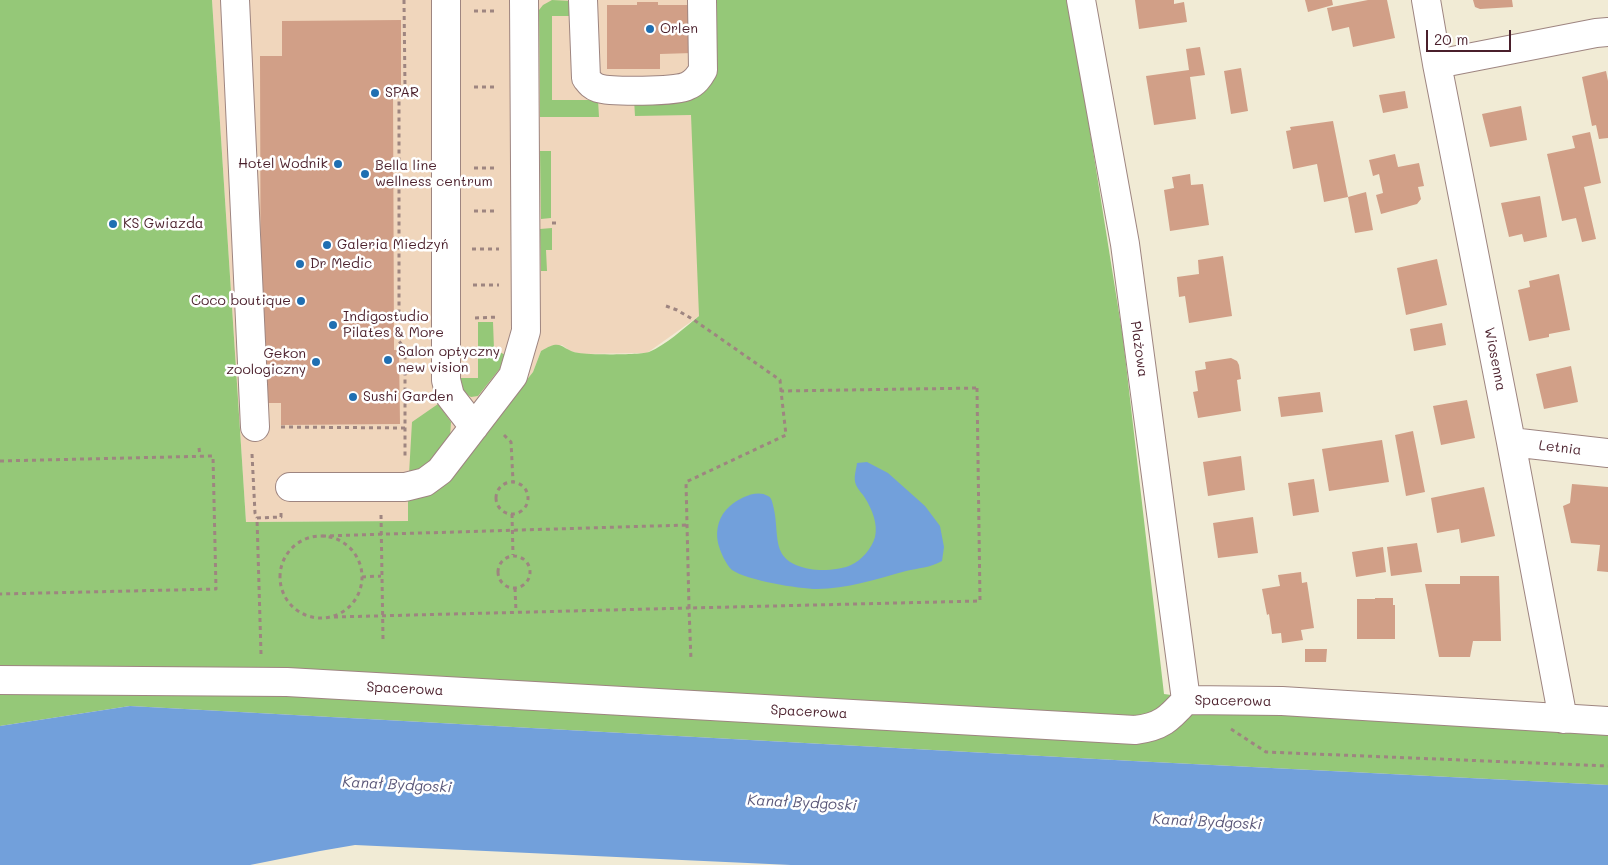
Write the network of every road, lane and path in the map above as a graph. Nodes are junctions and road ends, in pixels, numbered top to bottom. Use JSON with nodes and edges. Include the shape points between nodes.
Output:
{"nodes":[{"id":1,"x":235,"y":0,"type":"edge"},
{"id":2,"x":404,"y":0,"type":"edge"},
{"id":3,"x":583,"y":0,"type":"edge"},
{"id":4,"x":702,"y":0,"type":"edge"},
{"id":5,"x":1081,"y":0,"type":"edge"},
{"id":6,"x":1426,"y":0,"type":"edge"},
{"id":7,"x":524,"y":5,"type":"edge"},
{"id":8,"x":446,"y":6,"type":"edge"},
{"id":9,"x":1608,"y":32,"type":"edge"},
{"id":10,"x":1437,"y":64,"type":"junction"},
{"id":11,"x":446,"y":87,"type":"junction"},
{"id":12,"x":525,"y":88,"type":"junction"},
{"id":13,"x":445,"y":168,"type":"junction"},
{"id":14,"x":526,"y":168,"type":"junction"},
{"id":15,"x":445,"y":211,"type":"junction"},
{"id":16,"x":526,"y":211,"type":"junction"},
{"id":17,"x":445,"y":249,"type":"junction"},
{"id":18,"x":527,"y":249,"type":"junction"},
{"id":19,"x":527,"y":284,"type":"junction"},
{"id":20,"x":445,"y":285,"type":"junction"},
{"id":21,"x":666,"y":306,"type":"dead end"},
{"id":22,"x":527,"y":317,"type":"junction"},
{"id":23,"x":445,"y":318,"type":"junction"},
{"id":24,"x":781,"y":391,"type":"junction"},
{"id":25,"x":478,"y":421,"type":"junction"},
{"id":26,"x":255,"y":427,"type":"junction"},
{"id":27,"x":406,"y":428,"type":"junction"},
{"id":28,"x":1511,"y":442,"type":"junction"},
{"id":29,"x":199,"y":448,"type":"dead end"},
{"id":30,"x":1608,"y":453,"type":"edge"},
{"id":31,"x":200,"y":456,"type":"junction"},
{"id":32,"x":0,"y":461,"type":"edge"},
{"id":33,"x":513,"y":481,"type":"junction"},
{"id":34,"x":290,"y":487,"type":"joint"},
{"id":35,"x":393,"y":487,"type":"junction"},
{"id":36,"x":512,"y":514,"type":"junction"},
{"id":37,"x":257,"y":518,"type":"junction"},
{"id":38,"x":687,"y":525,"type":"junction"},
{"id":39,"x":513,"y":530,"type":"junction"},
{"id":40,"x":381,"y":534,"type":"junction"},
{"id":41,"x":322,"y":536,"type":"junction"},
{"id":42,"x":513,"y":555,"type":"junction"},
{"id":43,"x":381,"y":576,"type":"junction"},
{"id":44,"x":362,"y":577,"type":"junction"},
{"id":45,"x":515,"y":588,"type":"junction"},
{"id":46,"x":0,"y":594,"type":"edge"},
{"id":47,"x":689,"y":608,"type":"junction"},
{"id":48,"x":516,"y":612,"type":"junction"},
{"id":49,"x":382,"y":616,"type":"junction"},
{"id":50,"x":334,"y":617,"type":"junction"},
{"id":51,"x":383,"y":639,"type":"dead end"},
{"id":52,"x":691,"y":660,"type":"dead end"},
{"id":53,"x":0,"y":680,"type":"edge"},
{"id":54,"x":262,"y":682,"type":"junction"},
{"id":55,"x":1186,"y":700,"type":"junction"},
{"id":56,"x":1563,"y":719,"type":"junction"},
{"id":57,"x":1608,"y":721,"type":"edge"},
{"id":58,"x":1226,"y":726,"type":"dead end"},
{"id":59,"x":1608,"y":766,"type":"edge"}],
"edges":[{"from":1,"to":26,"type":"street"},
{"from":2,"to":27,"type":"path","via":[[405,88],[399,94],[399,341],[405,349]]},
{"from":3,"to":4,"type":"street","via":[[586,78],[599,88],[615,90],[677,89],[698,79],[703,70]]},
{"from":5,"to":55,"type":"street","name":"Plażowa","via":[[1125,244]]},
{"from":6,"to":10,"type":"street","name":"Wiosenna"},
{"from":7,"to":8,"type":"path"},
{"from":7,"to":12,"type":"street"},
{"from":8,"to":11,"type":"street"},
{"from":9,"to":10,"type":"street"},
{"from":10,"to":28,"type":"street","name":"Wiosenna"},
{"from":11,"to":12,"type":"path"},
{"from":11,"to":13,"type":"street"},
{"from":12,"to":14,"type":"street"},
{"from":13,"to":14,"type":"path"},
{"from":13,"to":15,"type":"street"},
{"from":14,"to":16,"type":"street"},
{"from":15,"to":16,"type":"path"},
{"from":15,"to":17,"type":"street"},
{"from":16,"to":18,"type":"street"},
{"from":17,"to":18,"type":"path"},
{"from":17,"to":20,"type":"street"},
{"from":18,"to":19,"type":"street"},
{"from":19,"to":20,"type":"path"},
{"from":19,"to":22,"type":"street"},
{"from":20,"to":23,"type":"street"},
{"from":21,"to":24,"type":"path","via":[[694,320],[780,380]]},
{"from":22,"to":23,"type":"path"},
{"from":22,"to":25,"type":"street","via":[[513,376]]},
{"from":23,"to":25,"type":"street","via":[[447,388],[456,404]]},
{"from":24,"to":38,"type":"path","via":[[786,435],[686,482]]},
{"from":24,"to":47,"type":"path","via":[[977,388],[980,601]]},
{"from":25,"to":33,"type":"path","via":[[511,442]]},
{"from":25,"to":35,"type":"street","via":[[440,471],[425,482]]},
{"from":26,"to":27,"type":"path"},
{"from":26,"to":37,"type":"path","via":[[251,438]]},
{"from":27,"to":35,"type":"path"},
{"from":28,"to":30,"type":"street","name":"Letnia"},
{"from":28,"to":56,"type":"street","name":"Wiosenna"},
{"from":29,"to":31,"type":"path"},
{"from":31,"to":32,"type":"path"},
{"from":31,"to":46,"type":"path","via":[[213,456],[216,589]]},
{"from":33,"to":36,"type":"path","via":[[526,488],[529,498],[525,508]]},
{"from":33,"to":36,"type":"path","via":[[499,488],[496,498],[500,509]]},
{"from":34,"to":35,"type":"street"},
{"from":34,"to":37,"type":"path","via":[[280,486],[281,517]]},
{"from":35,"to":40,"type":"path"},
{"from":36,"to":39,"type":"path"},
{"from":37,"to":54,"type":"path"},
{"from":38,"to":39,"type":"path"},
{"from":38,"to":47,"type":"path"},
{"from":39,"to":40,"type":"path"},
{"from":39,"to":42,"type":"path"},
{"from":40,"to":41,"type":"path"},
{"from":40,"to":43,"type":"path"},
{"from":41,"to":44,"type":"path","via":[[346,544],[360,564]]},
{"from":41,"to":50,"type":"path","via":[[308,538],[295,545],[285,556],[280,569],[280,584],[284,597],[306,616],[319,619]]},
{"from":42,"to":45,"type":"path","via":[[501,562],[498,572],[506,586]]},
{"from":42,"to":45,"type":"path","via":[[524,559],[531,573],[526,583]]},
{"from":43,"to":44,"type":"path"},
{"from":43,"to":49,"type":"path"},
{"from":44,"to":50,"type":"path","via":[[354,602]]},
{"from":45,"to":48,"type":"path"},
{"from":47,"to":48,"type":"path"},
{"from":47,"to":52,"type":"path"},
{"from":48,"to":49,"type":"path"},
{"from":49,"to":50,"type":"path"},
{"from":49,"to":51,"type":"path"},
{"from":53,"to":54,"type":"street","name":"Spacerowa"},
{"from":54,"to":55,"type":"street","name":"Spacerowa","via":[[1135,730],[1162,723]]},
{"from":55,"to":56,"type":"street","name":"Spacerowa","via":[[1282,701]]},
{"from":56,"to":57,"type":"street","name":"Spacerowa"},
{"from":58,"to":59,"type":"path","via":[[1266,752]]}]}
